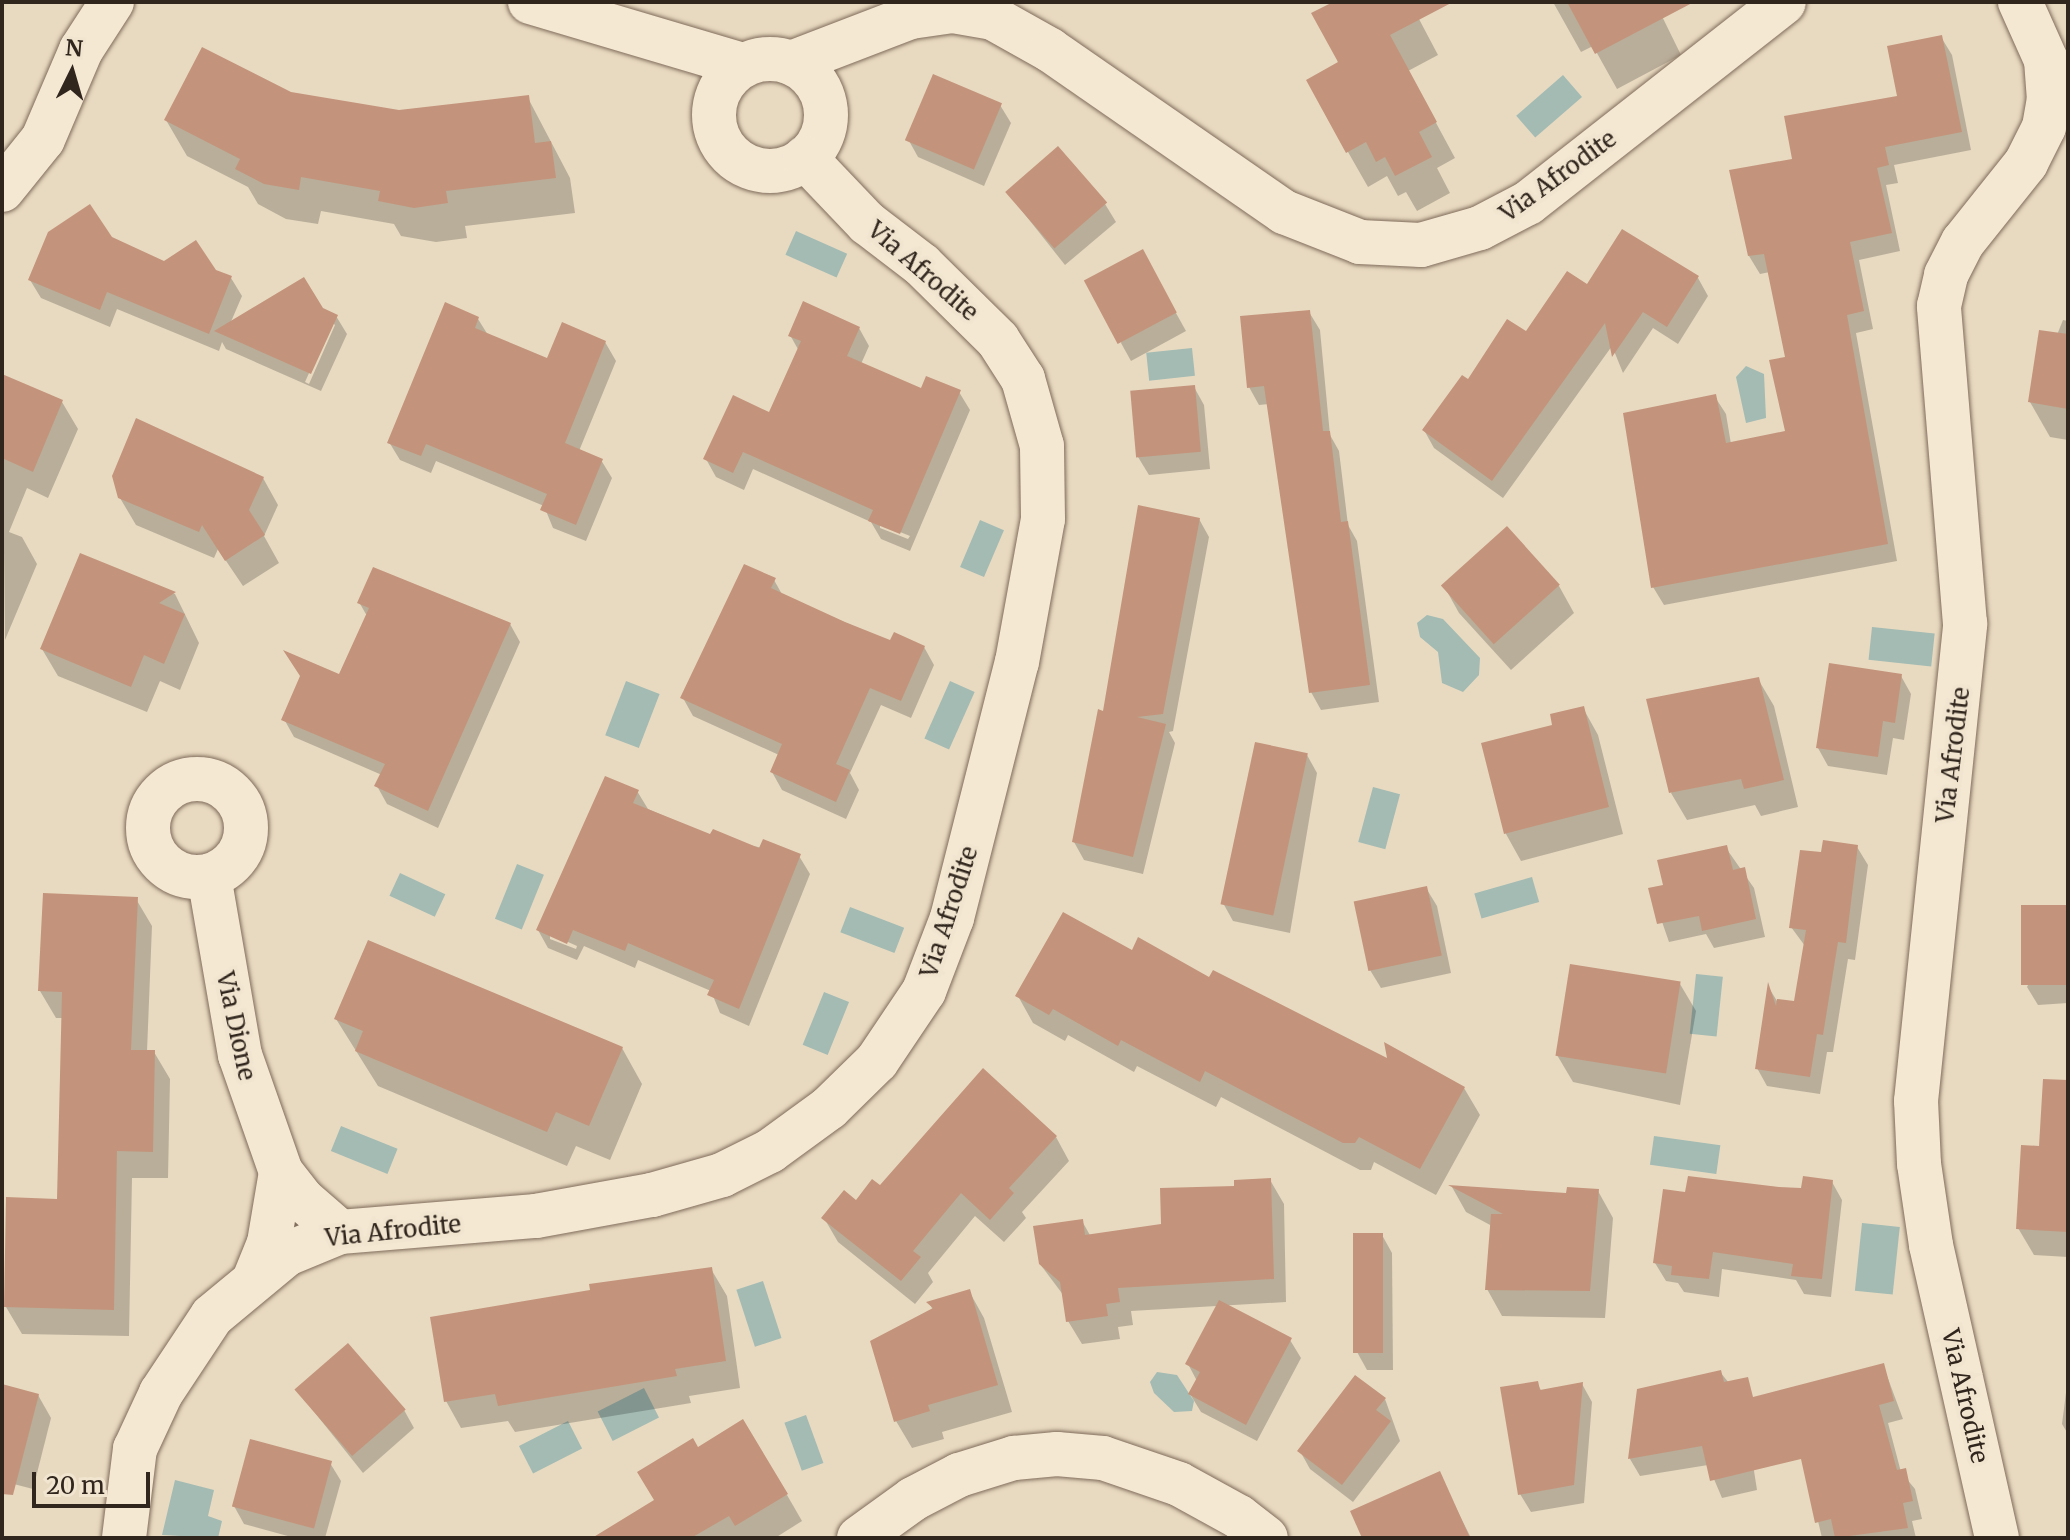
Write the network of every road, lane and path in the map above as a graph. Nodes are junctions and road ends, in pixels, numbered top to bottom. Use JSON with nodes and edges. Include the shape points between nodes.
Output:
{"nodes":[{"id":1,"x":112,"y":2,"type":"edge"},
{"id":2,"x":530,"y":2,"type":"edge"},
{"id":3,"x":1784,"y":2,"type":"edge"},
{"id":4,"x":2020,"y":2,"type":"edge"},
{"id":5,"x":791,"y":63,"type":"junction"},
{"id":6,"x":734,"y":72,"type":"junction"},
{"id":7,"x":805,"y":158,"type":"junction"},
{"id":8,"x":2,"y":190,"type":"edge"},
{"id":9,"x":209,"y":876,"type":"dead end"},
{"id":10,"x":281,"y":1172,"type":"junction"},
{"id":11,"x":340,"y":1232,"type":"junction"},
{"id":12,"x":254,"y":1280,"type":"junction"},
{"id":13,"x":124,"y":1538,"type":"edge"},
{"id":14,"x":859,"y":1538,"type":"edge"},
{"id":15,"x":1266,"y":1538,"type":"edge"},
{"id":16,"x":1997,"y":1538,"type":"edge"}],
"edges":[{"from":1,"to":8,"type":"street","via":[[81,50],[43,139]]},
{"from":2,"to":6,"type":"street","via":[[677,45]]},
{"from":3,"to":5,"type":"street","name":"Via Afrodite","via":[[1528,203],[1480,228],[1421,245],[1360,242],[1284,212],[1050,50],[993,18],[953,11],[911,17]]},
{"from":4,"to":16,"type":"street","name":"Via Afrodite","via":[[2046,60],[2049,100],[2044,127],[2026,163],[1963,242],[1946,275],[1939,306],[1965,624],[1916,1101],[1931,1245]]},
{"from":5,"to":6,"type":"street","via":[[759,59]]},
{"from":5,"to":7,"type":"street","via":[[818,86],[825,103],[819,141]]},
{"from":6,"to":7,"type":"street","via":[[716,95],[715,130],[735,159],[768,171]]},
{"from":7,"to":11,"type":"street","name":"Via Afrodite","via":[[867,223],[922,265],[998,340],[1023,379],[1042,446],[1043,519],[1017,662],[952,918],[924,991],[877,1061],[829,1108],[786,1141],[722,1175],[630,1200],[536,1216]]},
{"from":9,"to":10,"type":"street","name":"Via Dione","via":[[240,1055]]},
{"from":10,"to":11,"type":"street","name":"Via Dione"},
{"from":10,"to":12,"type":"street","name":"Via Dione","via":[[272,1233]]},
{"from":11,"to":12,"type":"street","name":"Via Afrodite","via":[[300,1245]]},
{"from":12,"to":13,"type":"street","name":"Via Afrodite","via":[[195,1336],[152,1410],[130,1471]]},
{"from":14,"to":15,"type":"street","via":[[913,1499],[959,1475],[1014,1458],[1057,1454],[1103,1458],[1179,1484]]}]}
